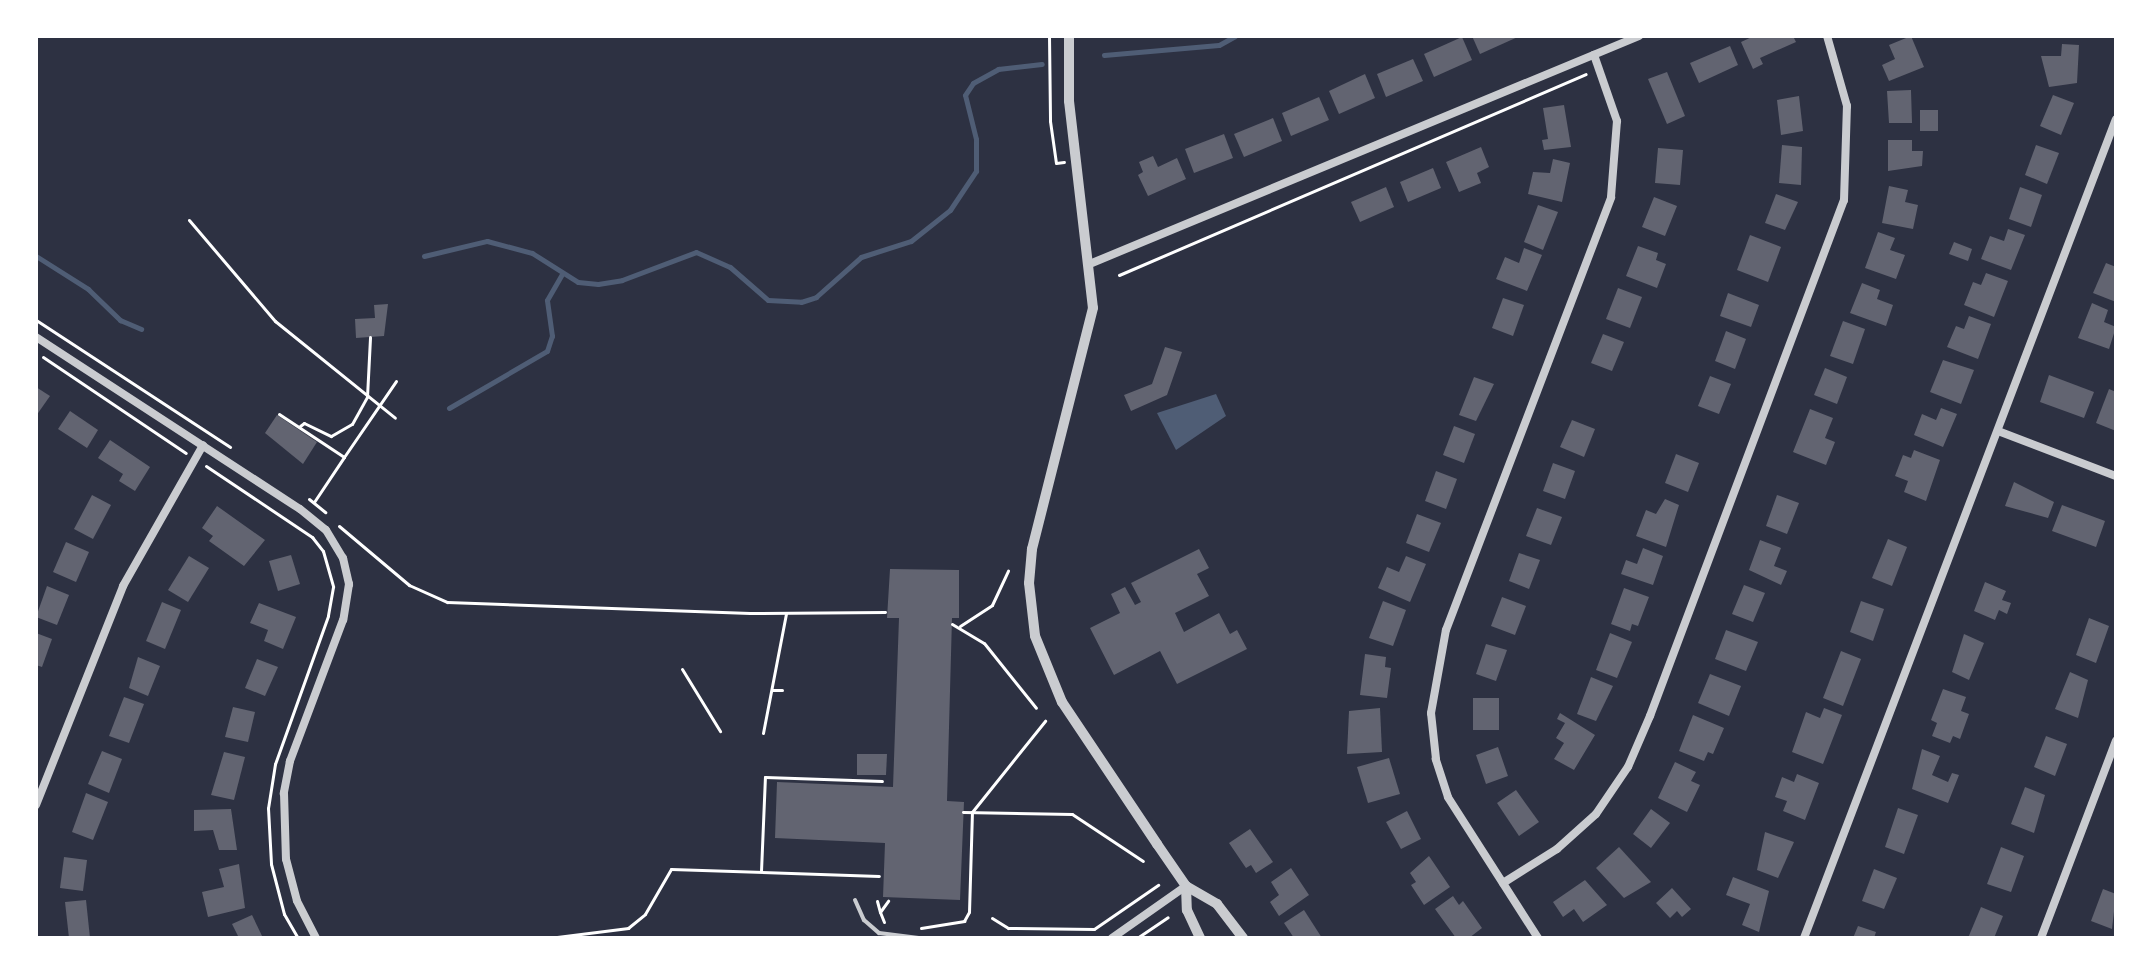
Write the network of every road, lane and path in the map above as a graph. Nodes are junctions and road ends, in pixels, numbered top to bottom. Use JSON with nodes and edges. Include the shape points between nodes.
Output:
{"nodes":[{"id":1,"x":1049,"y":36,"type":"edge"},
{"id":2,"x":1069,"y":36,"type":"edge"},
{"id":3,"x":1639,"y":36,"type":"edge"},
{"id":4,"x":1827,"y":36,"type":"edge"},
{"id":5,"x":1594,"y":55,"type":"junction"},
{"id":6,"x":1586,"y":74,"type":"dead end"},
{"id":7,"x":2116,"y":119,"type":"edge"},
{"id":8,"x":1056,"y":163,"type":"dead end"},
{"id":9,"x":189,"y":220,"type":"dead end"},
{"id":10,"x":1092,"y":263,"type":"junction"},
{"id":11,"x":1119,"y":275,"type":"dead end"},
{"id":12,"x":36,"y":320,"type":"edge"},
{"id":13,"x":36,"y":337,"type":"edge"},
{"id":14,"x":370,"y":337,"type":"dead end"},
{"id":15,"x":36,"y":353,"type":"edge"},
{"id":16,"x":396,"y":381,"type":"dead end"},
{"id":17,"x":367,"y":397,"type":"junction"},
{"id":18,"x":377,"y":407,"type":"junction"},
{"id":19,"x":279,"y":414,"type":"dead end"},
{"id":20,"x":395,"y":418,"type":"dead end"},
{"id":21,"x":298,"y":426,"type":"junction"},
{"id":22,"x":1998,"y":431,"type":"junction"},
{"id":23,"x":221,"y":441,"type":"dead end"},
{"id":24,"x":203,"y":445,"type":"junction"},
{"id":25,"x":182,"y":450,"type":"dead end"},
{"id":26,"x":344,"y":457,"type":"junction"},
{"id":27,"x":205,"y":465,"type":"dead end"},
{"id":28,"x":2116,"y":476,"type":"edge"},
{"id":29,"x":314,"y":502,"type":"dead end"},
{"id":30,"x":358,"y":545,"type":"dead end"},
{"id":31,"x":1008,"y":570,"type":"dead end"},
{"id":32,"x":885,"y":612,"type":"dead end"},
{"id":33,"x":786,"y":613,"type":"junction"},
{"id":34,"x":952,"y":624,"type":"dead end"},
{"id":35,"x":960,"y":626,"type":"junction"},
{"id":36,"x":682,"y":669,"type":"dead end"},
{"id":37,"x":772,"y":690,"type":"junction"},
{"id":38,"x":782,"y":690,"type":"dead end"},
{"id":39,"x":1036,"y":708,"type":"dead end"},
{"id":40,"x":1045,"y":721,"type":"dead end"},
{"id":41,"x":720,"y":731,"type":"dead end"},
{"id":42,"x":763,"y":733,"type":"dead end"},
{"id":43,"x":2116,"y":741,"type":"edge"},
{"id":44,"x":882,"y":781,"type":"dead end"},
{"id":45,"x":36,"y":805,"type":"edge"},
{"id":46,"x":963,"y":812,"type":"dead end"},
{"id":47,"x":972,"y":812,"type":"junction"},
{"id":48,"x":1143,"y":861,"type":"dead end"},
{"id":49,"x":761,"y":871,"type":"junction"},
{"id":50,"x":879,"y":876,"type":"dead end"},
{"id":51,"x":1503,"y":883,"type":"junction"},
{"id":52,"x":1158,"y":885,"type":"dead end"},
{"id":53,"x":1186,"y":886,"type":"junction"},
{"id":54,"x":855,"y":900,"type":"dead end"},
{"id":55,"x":877,"y":901,"type":"dead end"},
{"id":56,"x":888,"y":901,"type":"dead end"},
{"id":57,"x":880,"y":912,"type":"junction"},
{"id":58,"x":1168,"y":917,"type":"dead end"},
{"id":59,"x":992,"y":918,"type":"dead end"},
{"id":60,"x":887,"y":926,"type":"dead end"},
{"id":61,"x":909,"y":928,"type":"dead end"},
{"id":62,"x":298,"y":938,"type":"edge"},
{"id":63,"x":316,"y":938,"type":"edge"},
{"id":64,"x":549,"y":938,"type":"edge"},
{"id":65,"x":919,"y":938,"type":"edge"},
{"id":66,"x":1112,"y":938,"type":"edge"},
{"id":67,"x":1137,"y":938,"type":"edge"},
{"id":68,"x":1200,"y":938,"type":"edge"},
{"id":69,"x":1243,"y":938,"type":"edge"},
{"id":70,"x":1538,"y":938,"type":"edge"},
{"id":71,"x":1804,"y":938,"type":"edge"},
{"id":72,"x":2041,"y":938,"type":"edge"}],
"edges":[{"from":1,"to":8,"type":"path"},
{"from":2,"to":10,"type":"street","via":[[1069,101]]},
{"from":3,"to":5,"type":"street"},
{"from":4,"to":51,"type":"street","via":[[1847,106],[1844,200],[1650,716],[1628,767],[1596,814],[1557,849]]},
{"from":5,"to":10,"type":"street"},
{"from":5,"to":51,"type":"street","via":[[1617,121],[1611,197],[1446,630],[1432,686],[1432,737],[1442,781]]},
{"from":6,"to":11,"type":"path"},
{"from":7,"to":22,"type":"street"},
{"from":9,"to":17,"type":"path","via":[[275,321]]},
{"from":10,"to":53,"type":"street","via":[[1089,336],[1032,549],[1031,617],[1055,689]]},
{"from":12,"to":23,"type":"path"},
{"from":13,"to":24,"type":"street"},
{"from":14,"to":17,"type":"path"},
{"from":15,"to":25,"type":"path"},
{"from":16,"to":18,"type":"path"},
{"from":17,"to":18,"type":"path"},
{"from":17,"to":21,"type":"path","via":[[352,424],[338,435],[304,423]]},
{"from":18,"to":20,"type":"path"},
{"from":18,"to":26,"type":"path"},
{"from":19,"to":21,"type":"path"},
{"from":21,"to":26,"type":"path"},
{"from":22,"to":28,"type":"street"},
{"from":22,"to":71,"type":"street"},
{"from":24,"to":45,"type":"street","via":[[123,586]]},
{"from":24,"to":63,"type":"street","via":[[317,521],[334,541],[348,574],[343,620],[295,748],[284,793],[291,880]]},
{"from":26,"to":29,"type":"path"},
{"from":27,"to":62,"type":"path","via":[[312,537],[323,551],[333,587],[328,616],[279,751],[268,808],[271,864],[284,914]]},
{"from":30,"to":33,"type":"path","via":[[420,593],[447,602]]},
{"from":31,"to":35,"type":"path","via":[[992,605]]},
{"from":32,"to":33,"type":"path"},
{"from":33,"to":37,"type":"path"},
{"from":34,"to":35,"type":"path"},
{"from":35,"to":39,"type":"path","via":[[984,643]]},
{"from":36,"to":41,"type":"path"},
{"from":37,"to":38,"type":"path"},
{"from":37,"to":42,"type":"path"},
{"from":40,"to":47,"type":"path"},
{"from":43,"to":72,"type":"street"},
{"from":44,"to":49,"type":"path","via":[[765,777]]},
{"from":46,"to":47,"type":"path"},
{"from":47,"to":48,"type":"path","via":[[1072,814]]},
{"from":47,"to":61,"type":"path","via":[[969,912],[960,926]]},
{"from":49,"to":50,"type":"path"},
{"from":49,"to":64,"type":"path","via":[[671,869],[645,914],[628,928]]},
{"from":51,"to":70,"type":"street"},
{"from":52,"to":59,"type":"path","via":[[1094,929],[1008,928]]},
{"from":53,"to":66,"type":"street"},
{"from":53,"to":68,"type":"street","via":[[1187,910]]},
{"from":53,"to":69,"type":"street","via":[[1217,904]]},
{"from":54,"to":65,"type":"lane","via":[[864,920],[879,933]]},
{"from":55,"to":57,"type":"path"},
{"from":56,"to":57,"type":"path"},
{"from":57,"to":60,"type":"path"},
{"from":58,"to":67,"type":"path"}]}
